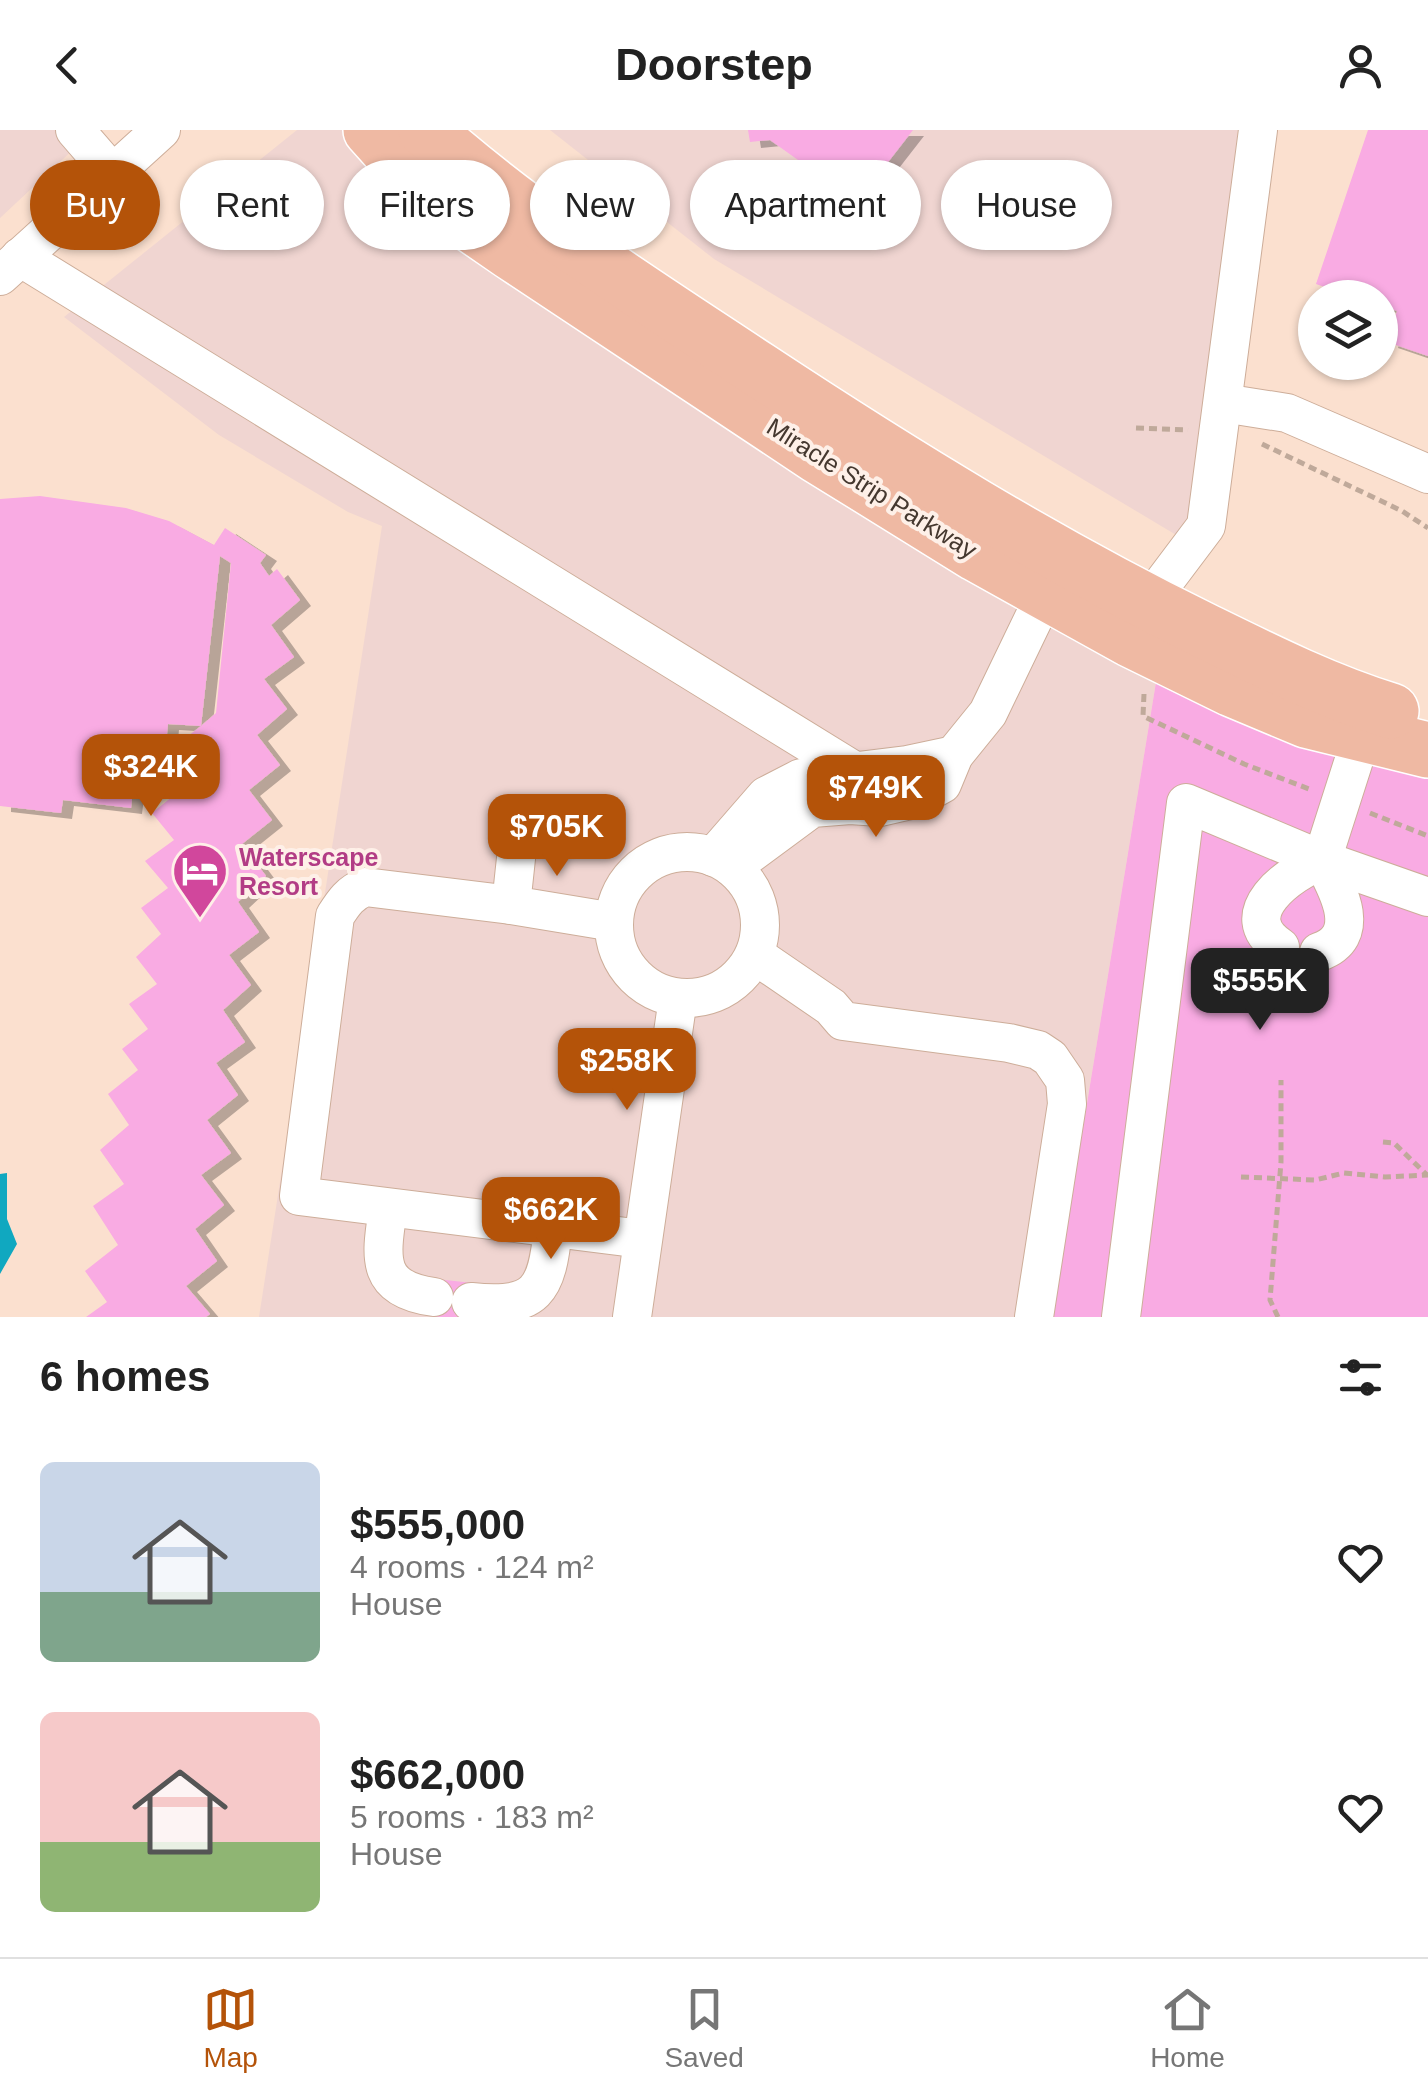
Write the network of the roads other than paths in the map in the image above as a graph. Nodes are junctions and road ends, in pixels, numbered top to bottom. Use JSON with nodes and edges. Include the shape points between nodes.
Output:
{"nodes":[{"id":1,"x":76,"y":130,"type":"edge"},
{"id":2,"x":161,"y":130,"type":"edge"},
{"id":3,"x":371,"y":130,"type":"edge"},
{"id":4,"x":426,"y":130,"type":"edge"},
{"id":5,"x":1258,"y":130,"type":"edge"},
{"id":6,"x":101,"y":160,"type":"edge"},
{"id":7,"x":128,"y":160,"type":"edge"},
{"id":8,"x":30,"y":249,"type":"edge"},
{"id":9,"x":10,"y":267,"type":"edge"},
{"id":10,"x":1221,"y":417,"type":"junction"},
{"id":11,"x":1428,"y":474,"type":"edge"},
{"id":12,"x":1054,"y":576,"type":"junction"},
{"id":13,"x":1139,"y":621,"type":"junction"},
{"id":14,"x":1428,"y":720,"type":"edge"},
{"id":15,"x":1362,"y":735,"type":"junction"},
{"id":16,"x":1428,"y":750,"type":"edge"},
{"id":17,"x":954,"y":755,"type":"junction"},
{"id":18,"x":856,"y":772,"type":"junction"},
{"id":19,"x":520,"y":821,"type":"dead end"},
{"id":20,"x":1322,"y":860,"type":"junction"},
{"id":21,"x":723,"y":862,"type":"junction"},
{"id":22,"x":1428,"y":897,"type":"edge"},
{"id":23,"x":511,"y":905,"type":"junction"},
{"id":24,"x":614,"y":922,"type":"junction"},
{"id":25,"x":1280,"y":947,"type":"dead end"},
{"id":26,"x":1319,"y":952,"type":"dead end"},
{"id":27,"x":755,"y":955,"type":"junction"},
{"id":28,"x":678,"y":998,"type":"junction"},
{"id":29,"x":388,"y":1208,"type":"junction"},
{"id":30,"x":553,"y":1228,"type":"junction"},
{"id":31,"x":642,"y":1238,"type":"junction"},
{"id":32,"x":632,"y":1317,"type":"edge"},
{"id":33,"x":1034,"y":1317,"type":"edge"},
{"id":34,"x":1121,"y":1317,"type":"edge"}],
"edges":[{"from":1,"to":6,"type":"street"},
{"from":2,"to":7,"type":"street"},
{"from":3,"to":12,"type":"highway","name":"Miracle Strip Parkway","via":[[454,212],[817,455]]},
{"from":4,"to":12,"type":"highway","name":"Miracle Strip Parkway","via":[[546,226],[851,430]]},
{"from":5,"to":10,"type":"street"},
{"from":8,"to":9,"type":"street"},
{"from":9,"to":18,"type":"street"},
{"from":10,"to":11,"type":"street","via":[[1287,414]]},
{"from":10,"to":13,"type":"street","via":[[1206,526]]},
{"from":12,"to":13,"type":"highway","name":"Miracle Strip Parkway"},
{"from":12,"to":17,"type":"street","via":[[988,713]]},
{"from":13,"to":14,"type":"highway","name":"Miracle Strip Parkway"},
{"from":13,"to":15,"type":"highway","name":"Miracle Strip Parkway","via":[[1306,720]]},
{"from":15,"to":16,"type":"highway","name":"Miracle Strip Parkway"},
{"from":15,"to":20,"type":"street"},
{"from":17,"to":18,"type":"street"},
{"from":17,"to":21,"type":"street","via":[[942,784],[916,799],[812,808]]},
{"from":18,"to":21,"type":"street","via":[[801,778],[766,796]]},
{"from":19,"to":23,"type":"street"},
{"from":20,"to":22,"type":"street"},
{"from":20,"to":25,"type":"street","via":[[1285,880],[1266,902],[1262,920],[1268,939]]},
{"from":20,"to":26,"type":"street","via":[[1345,916],[1340,937]]},
{"from":20,"to":34,"type":"street","via":[[1186,803]]},
{"from":21,"to":24,"type":"street","via":[[690,852],[646,864],[618,900]]},
{"from":21,"to":27,"type":"street","via":[[748,884],[758,904]]},
{"from":23,"to":24,"type":"street"},
{"from":23,"to":29,"type":"street","via":[[366,886],[352,892],[335,916],[299,1196]]},
{"from":24,"to":28,"type":"street","via":[[624,964],[658,992]]},
{"from":27,"to":28,"type":"street","via":[[726,987]]},
{"from":27,"to":33,"type":"street","via":[[843,1022],[1009,1042],[1038,1050],[1058,1068],[1066,1104]]},
{"from":28,"to":31,"type":"street"},
{"from":29,"to":30,"type":"street"},
{"from":29,"to":30,"type":"street","via":[[381,1255],[388,1276],[410,1294],[507,1306],[535,1292],[550,1268]]},
{"from":30,"to":31,"type":"street"},
{"from":31,"to":32,"type":"street"}]}
